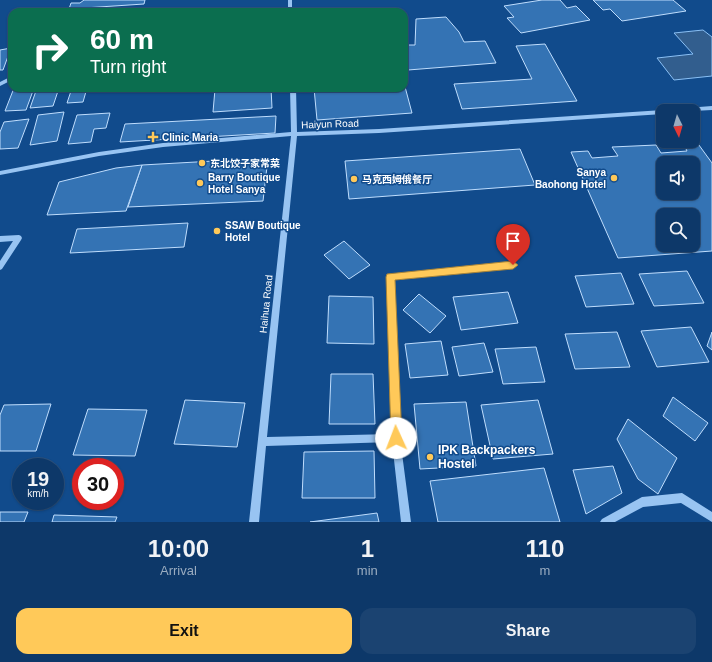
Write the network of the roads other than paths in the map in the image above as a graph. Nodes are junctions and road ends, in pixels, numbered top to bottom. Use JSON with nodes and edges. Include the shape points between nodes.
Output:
{"nodes":[{"id":1,"x":293,"y":92,"type":"edge"},
{"id":2,"x":712,"y":108,"type":"edge"},
{"id":3,"x":700,"y":109,"type":"edge"},
{"id":4,"x":656,"y":112,"type":"edge"},
{"id":5,"x":294,"y":134,"type":"junction"},
{"id":6,"x":0,"y":173,"type":"edge"},
{"id":7,"x":0,"y":239,"type":"edge"},
{"id":8,"x":513,"y":265,"type":"dead end"},
{"id":9,"x":0,"y":267,"type":"edge"},
{"id":10,"x":396,"y":438,"type":"junction"},
{"id":11,"x":262,"y":442,"type":"junction"},
{"id":12,"x":712,"y":517,"type":"edge"},
{"id":13,"x":254,"y":522,"type":"edge"},
{"id":14,"x":406,"y":522,"type":"edge"},
{"id":15,"x":605,"y":522,"type":"edge"}],
"edges":[{"from":1,"to":5,"type":"street","name":"Haihua Road"},
{"from":2,"to":3,"type":"street"},
{"from":4,"to":5,"type":"street","name":"Haiyun Road","via":[[380,131]]},
{"from":5,"to":6,"type":"street","name":"Haiyun Road","via":[[163,145]]},
{"from":5,"to":11,"type":"street","name":"Haihua Road"},
{"from":7,"to":9,"type":"street","via":[[19,238]]},
{"from":8,"to":10,"type":"street","via":[[391,277]]},
{"from":10,"to":11,"type":"street"},
{"from":10,"to":14,"type":"street"},
{"from":11,"to":13,"type":"street","name":"Haihua Road"},
{"from":12,"to":15,"type":"street","via":[[682,498],[642,502]]}]}
